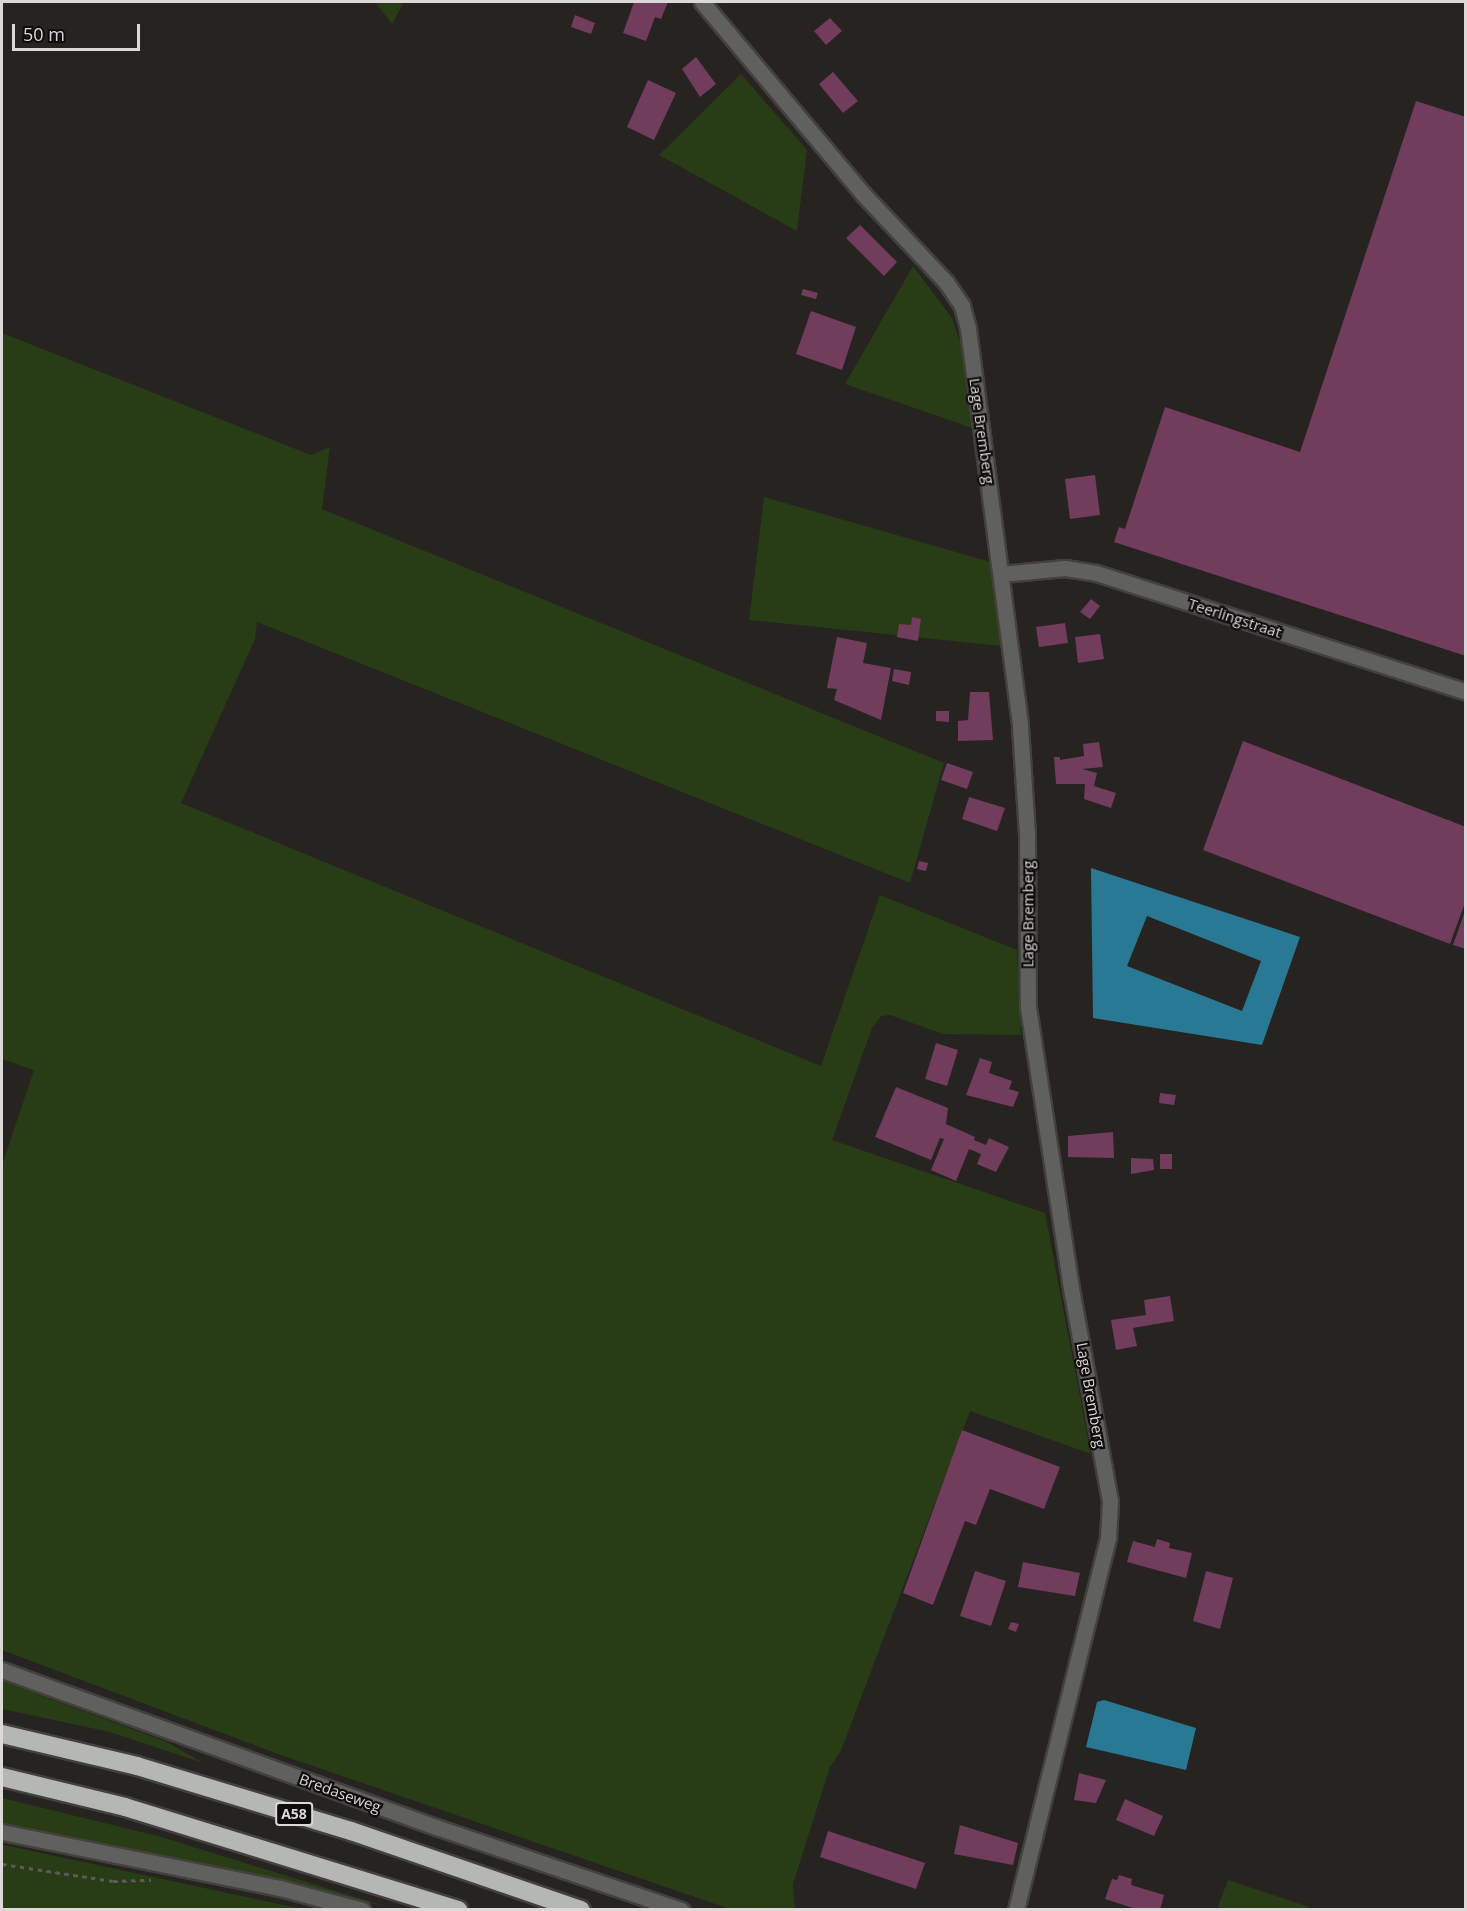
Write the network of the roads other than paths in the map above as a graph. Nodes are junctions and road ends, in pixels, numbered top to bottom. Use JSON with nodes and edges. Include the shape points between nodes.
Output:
{"nodes":[{"id":1,"x":702,"y":2,"type":"edge"},
{"id":2,"x":1001,"y":574,"type":"junction"},
{"id":3,"x":1466,"y":692,"type":"edge"},
{"id":4,"x":2,"y":1670,"type":"edge"},
{"id":5,"x":2,"y":1734,"type":"edge"},
{"id":6,"x":2,"y":1778,"type":"edge"},
{"id":7,"x":2,"y":1832,"type":"edge"},
{"id":8,"x":362,"y":1910,"type":"edge"},
{"id":9,"x":458,"y":1910,"type":"edge"},
{"id":10,"x":581,"y":1910,"type":"edge"},
{"id":11,"x":681,"y":1910,"type":"edge"},
{"id":12,"x":1016,"y":1910,"type":"edge"}],
"edges":[{"from":1,"to":2,"type":"street","name":"Lage Bremberg","via":[[863,194],[946,282],[962,306]]},
{"from":2,"to":3,"type":"street","name":"Teerlingstraat","via":[[1065,568],[1095,573]]},
{"from":2,"to":12,"type":"street","name":"Lage Bremberg","via":[[1020,726],[1027,833],[1028,1007],[1072,1294],[1110,1501],[1108,1538]]},
{"from":4,"to":11,"type":"street","name":"Bredaseweg","via":[[425,1823]]},
{"from":5,"to":10,"type":"highway","number":"A58","via":[[204,1787],[351,1831]]},
{"from":6,"to":9,"type":"highway","via":[[125,1807]]},
{"from":7,"to":8,"type":"street","via":[[280,1888]]}]}
